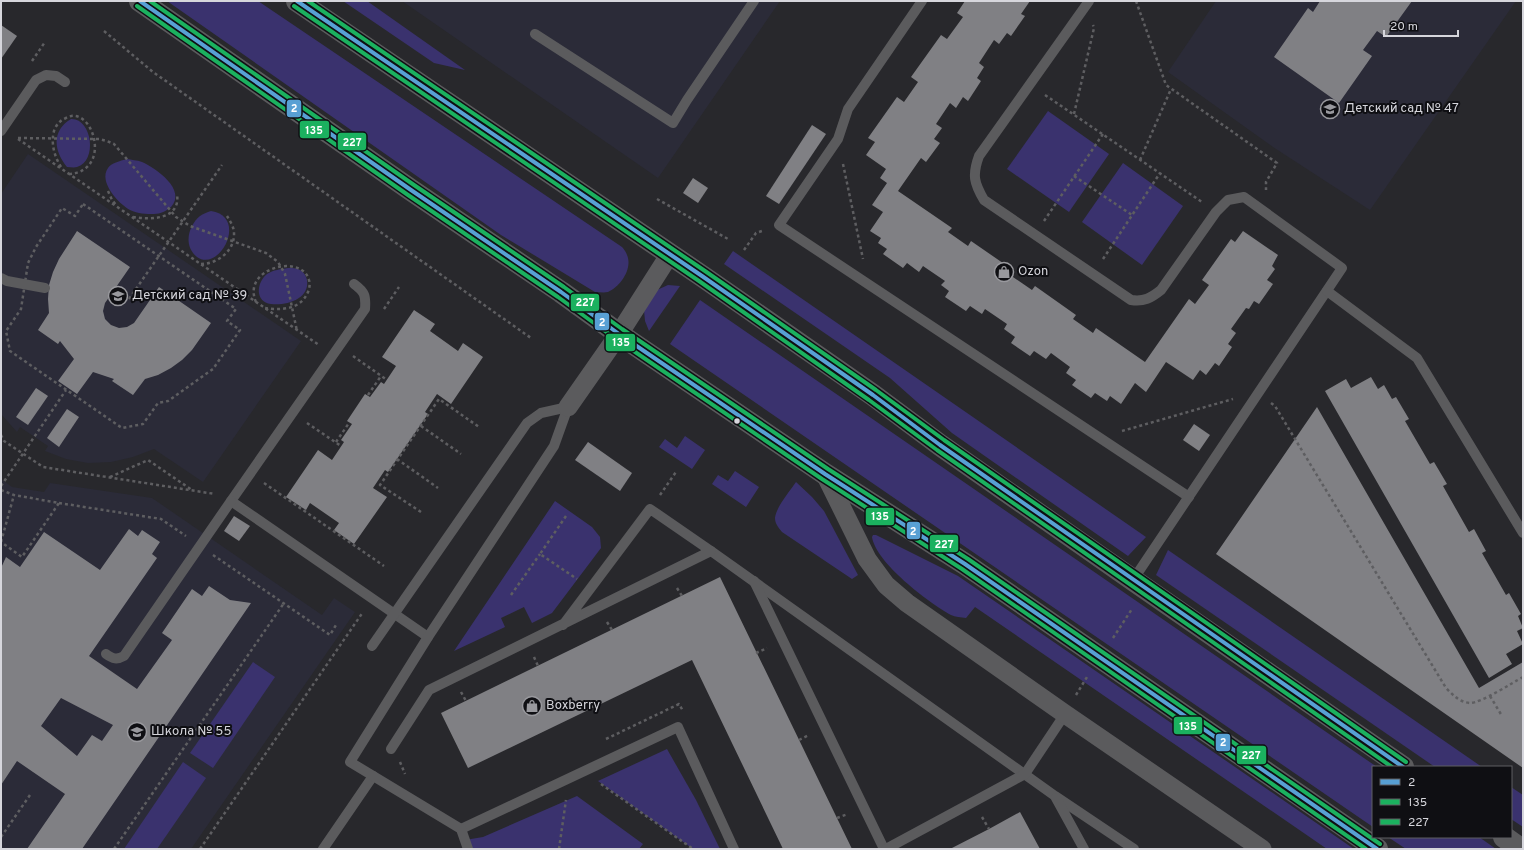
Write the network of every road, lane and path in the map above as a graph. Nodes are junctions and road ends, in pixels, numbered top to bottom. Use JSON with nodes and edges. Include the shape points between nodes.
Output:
{"nodes":[{"id":1,"x":140,"y":1,"type":"edge"},
{"id":2,"x":297,"y":1,"type":"edge"},
{"id":3,"x":754,"y":1,"type":"edge"},
{"id":4,"x":922,"y":1,"type":"edge"},
{"id":5,"x":1136,"y":1,"type":"edge"},
{"id":6,"x":1087,"y":4,"type":"edge"},
{"id":7,"x":104,"y":31,"type":"dead end"},
{"id":8,"x":535,"y":34,"type":"dead end"},
{"id":9,"x":45,"y":42,"type":"dead end"},
{"id":10,"x":39,"y":51,"type":"dead end"},
{"id":11,"x":65,"y":82,"type":"dead end"},
{"id":12,"x":1029,"y":84,"type":"junction"},
{"id":13,"x":1171,"y":89,"type":"junction"},
{"id":14,"x":1074,"y":114,"type":"junction"},
{"id":15,"x":2,"y":130,"type":"edge"},
{"id":16,"x":1103,"y":134,"type":"junction"},
{"id":17,"x":18,"y":138,"type":"junction"},
{"id":18,"x":53,"y":138,"type":"junction"},
{"id":19,"x":94,"y":139,"type":"junction"},
{"id":20,"x":838,"y":139,"type":"junction"},
{"id":21,"x":1140,"y":160,"type":"junction"},
{"id":22,"x":222,"y":165,"type":"dead end"},
{"id":23,"x":62,"y":169,"type":"junction"},
{"id":24,"x":1160,"y":173,"type":"junction"},
{"id":25,"x":69,"y":174,"type":"junction"},
{"id":26,"x":1074,"y":176,"type":"junction"},
{"id":27,"x":108,"y":191,"type":"dead end"},
{"id":28,"x":1266,"y":193,"type":"dead end"},
{"id":29,"x":177,"y":194,"type":"dead end"},
{"id":30,"x":657,"y":199,"type":"dead end"},
{"id":31,"x":121,"y":209,"type":"junction"},
{"id":32,"x":1216,"y":212,"type":"junction"},
{"id":33,"x":1132,"y":215,"type":"junction"},
{"id":34,"x":227,"y":216,"type":"dead end"},
{"id":35,"x":132,"y":217,"type":"junction"},
{"id":36,"x":756,"y":233,"type":"dead end"},
{"id":37,"x":1034,"y":234,"type":"junction"},
{"id":38,"x":728,"y":239,"type":"dead end"},
{"id":39,"x":234,"y":241,"type":"junction"},
{"id":40,"x":168,"y":242,"type":"junction"},
{"id":41,"x":744,"y":250,"type":"dead end"},
{"id":42,"x":670,"y":254,"type":"junction"},
{"id":43,"x":159,"y":256,"type":"junction"},
{"id":44,"x":200,"y":264,"type":"junction"},
{"id":45,"x":282,"y":266,"type":"junction"},
{"id":46,"x":1092,"y":274,"type":"junction"},
{"id":47,"x":1,"y":278,"type":"edge"},
{"id":48,"x":24,"y":284,"type":"junction"},
{"id":49,"x":354,"y":284,"type":"dead end"},
{"id":50,"x":869,"y":284,"type":"junction"},
{"id":51,"x":399,"y":287,"type":"dead end"},
{"id":52,"x":45,"y":288,"type":"dead end"},
{"id":53,"x":1327,"y":291,"type":"junction"},
{"id":54,"x":393,"y":296,"type":"dead end"},
{"id":55,"x":129,"y":299,"type":"dead end"},
{"id":56,"x":256,"y":302,"type":"junction"},
{"id":57,"x":292,"y":306,"type":"junction"},
{"id":58,"x":264,"y":308,"type":"junction"},
{"id":59,"x":297,"y":330,"type":"junction"},
{"id":60,"x":619,"y":334,"type":"junction"},
{"id":61,"x":531,"y":338,"type":"dead end"},
{"id":62,"x":332,"y":355,"type":"junction"},
{"id":63,"x":352,"y":356,"type":"dead end"},
{"id":64,"x":381,"y":376,"type":"junction"},
{"id":65,"x":387,"y":380,"type":"dead end"},
{"id":66,"x":66,"y":390,"type":"junction"},
{"id":67,"x":368,"y":395,"type":"dead end"},
{"id":68,"x":1258,"y":395,"type":"junction"},
{"id":69,"x":568,"y":407,"type":"junction"},
{"id":70,"x":306,"y":422,"type":"dead end"},
{"id":71,"x":349,"y":423,"type":"dead end"},
{"id":72,"x":420,"y":426,"type":"junction"},
{"id":73,"x":479,"y":427,"type":"dead end"},
{"id":74,"x":1,"y":435,"type":"edge"},
{"id":75,"x":1098,"y":437,"type":"junction"},
{"id":76,"x":336,"y":442,"type":"junction"},
{"id":77,"x":341,"y":446,"type":"dead end"},
{"id":78,"x":23,"y":454,"type":"junction"},
{"id":79,"x":461,"y":454,"type":"dead end"},
{"id":80,"x":397,"y":459,"type":"junction"},
{"id":81,"x":676,"y":472,"type":"dead end"},
{"id":82,"x":250,"y":474,"type":"junction"},
{"id":83,"x":824,"y":474,"type":"junction"},
{"id":84,"x":109,"y":477,"type":"junction"},
{"id":85,"x":1,"y":486,"type":"edge"},
{"id":86,"x":438,"y":488,"type":"dead end"},
{"id":87,"x":1,"y":490,"type":"edge"},
{"id":88,"x":192,"y":490,"type":"junction"},
{"id":89,"x":14,"y":496,"type":"junction"},
{"id":90,"x":1189,"y":497,"type":"junction"},
{"id":91,"x":231,"y":501,"type":"junction"},
{"id":92,"x":650,"y":509,"type":"junction"},
{"id":93,"x":421,"y":512,"type":"dead end"},
{"id":94,"x":566,"y":516,"type":"dead end"},
{"id":95,"x":1523,"y":533,"type":"edge"},
{"id":96,"x":1,"y":542,"type":"edge"},
{"id":97,"x":711,"y":551,"type":"junction"},
{"id":98,"x":540,"y":554,"type":"junction"},
{"id":99,"x":384,"y":566,"type":"dead end"},
{"id":100,"x":753,"y":579,"type":"junction"},
{"id":101,"x":1139,"y":585,"type":"junction"},
{"id":102,"x":591,"y":588,"type":"junction"},
{"id":103,"x":511,"y":595,"type":"dead end"},
{"id":104,"x":372,"y":599,"type":"junction"},
{"id":105,"x":284,"y":603,"type":"dead end"},
{"id":106,"x":395,"y":614,"type":"junction"},
{"id":107,"x":563,"y":625,"type":"junction"},
{"id":108,"x":428,"y":637,"type":"junction"},
{"id":109,"x":372,"y":646,"type":"dead end"},
{"id":110,"x":106,"y":654,"type":"dead end"},
{"id":111,"x":1099,"y":657,"type":"junction"},
{"id":112,"x":1523,"y":677,"type":"edge"},
{"id":113,"x":1490,"y":696,"type":"junction"},
{"id":114,"x":1065,"y":714,"type":"junction"},
{"id":115,"x":1502,"y":716,"type":"dead end"},
{"id":116,"x":391,"y":749,"type":"dead end"},
{"id":117,"x":1402,"y":766,"type":"edge"},
{"id":118,"x":585,"y":773,"type":"junction"},
{"id":119,"x":1025,"y":774,"type":"junction"},
{"id":120,"x":373,"y":776,"type":"junction"},
{"id":121,"x":30,"y":795,"type":"dead end"},
{"id":122,"x":1055,"y":796,"type":"junction"},
{"id":123,"x":461,"y":828,"type":"junction"},
{"id":124,"x":1,"y":837,"type":"edge"},
{"id":125,"x":1505,"y":838,"type":"edge"},
{"id":126,"x":114,"y":849,"type":"edge"},
{"id":127,"x":200,"y":849,"type":"edge"},
{"id":128,"x":323,"y":849,"type":"edge"},
{"id":129,"x":468,"y":849,"type":"edge"},
{"id":130,"x":559,"y":849,"type":"edge"},
{"id":131,"x":693,"y":849,"type":"edge"},
{"id":132,"x":734,"y":849,"type":"edge"},
{"id":133,"x":885,"y":849,"type":"edge"},
{"id":134,"x":1084,"y":849,"type":"edge"},
{"id":135,"x":1134,"y":849,"type":"edge"},
{"id":136,"x":1262,"y":849,"type":"edge"},
{"id":137,"x":1377,"y":849,"type":"edge"},
{"id":138,"x":1521,"y":849,"type":"edge"}],
"edges":[{"from":1,"to":60,"type":"street"},
{"from":2,"to":42,"type":"street"},
{"from":3,"to":8,"type":"lane","via":[[673,123]]},
{"from":4,"to":20,"type":"lane","via":[[848,109]]},
{"from":5,"to":13,"type":"path","via":[[1166,85]]},
{"from":6,"to":12,"type":"lane"},
{"from":6,"to":14,"type":"path","via":[[1094,28]]},
{"from":7,"to":61,"type":"path","via":[[153,72]]},
{"from":9,"to":10,"type":"path"},
{"from":11,"to":15,"type":"lane","via":[[56,76],[46,75],[36,80]]},
{"from":12,"to":14,"type":"path"},
{"from":12,"to":37,"type":"lane","via":[[979,156],[974,171],[976,187],[984,200]]},
{"from":13,"to":21,"type":"path"},
{"from":13,"to":28,"type":"path","via":[[1277,163],[1266,182]]},
{"from":14,"to":16,"type":"path"},
{"from":15,"to":17,"type":"path"},
{"from":16,"to":21,"type":"path"},
{"from":16,"to":26,"type":"path"},
{"from":17,"to":18,"type":"path"},
{"from":17,"to":23,"type":"path"},
{"from":18,"to":19,"type":"path"},
{"from":18,"to":19,"type":"path","via":[[55,129],[61,121],[77,115],[91,128]]},
{"from":18,"to":23,"type":"path","via":[[54,152]]},
{"from":19,"to":25,"type":"path","via":[[96,149],[87,168]]},
{"from":19,"to":39,"type":"path","via":[[114,144],[182,222]]},
{"from":20,"to":50,"type":"path"},
{"from":20,"to":50,"type":"lane","via":[[779,225]]},
{"from":21,"to":24,"type":"path"},
{"from":22,"to":40,"type":"path"},
{"from":23,"to":25,"type":"path"},
{"from":24,"to":32,"type":"path"},
{"from":24,"to":33,"type":"path"},
{"from":25,"to":31,"type":"path"},
{"from":26,"to":33,"type":"path"},
{"from":26,"to":37,"type":"path"},
{"from":27,"to":31,"type":"path","via":[[112,200]]},
{"from":29,"to":35,"type":"path","via":[[175,208],[168,214],[147,219]]},
{"from":30,"to":38,"type":"path"},
{"from":31,"to":35,"type":"path"},
{"from":32,"to":46,"type":"lane","via":[[1161,290],[1151,298],[1131,300]]},
{"from":32,"to":53,"type":"lane","via":[[1228,200],[1244,197],[1342,268]]},
{"from":33,"to":46,"type":"path"},
{"from":34,"to":39,"type":"path","via":[[232,223]]},
{"from":35,"to":40,"type":"path"},
{"from":36,"to":41,"type":"path"},
{"from":37,"to":46,"type":"lane"},
{"from":39,"to":44,"type":"path","via":[[217,261]]},
{"from":39,"to":45,"type":"path","via":[[266,253]]},
{"from":40,"to":43,"type":"path"},
{"from":40,"to":44,"type":"path"},
{"from":42,"to":60,"type":"street"},
{"from":42,"to":101,"type":"street"},
{"from":43,"to":48,"type":"path","via":[[83,204],[75,216],[62,208],[28,263]]},
{"from":43,"to":55,"type":"path"},
{"from":43,"to":66,"type":"path","via":[[236,309],[228,321],[240,330],[213,369],[168,401],[158,402],[143,424],[122,428]]},
{"from":44,"to":56,"type":"path"},
{"from":45,"to":56,"type":"path","via":[[263,273],[254,282]]},
{"from":45,"to":57,"type":"path"},
{"from":45,"to":57,"type":"path","via":[[294,266],[303,270],[310,283],[302,301]]},
{"from":47,"to":48,"type":"lane"},
{"from":48,"to":52,"type":"lane"},
{"from":48,"to":66,"type":"path","via":[[21,309],[6,331],[10,351]]},
{"from":49,"to":62,"type":"lane","via":[[361,289],[366,298],[364,309]]},
{"from":50,"to":75,"type":"lane"},
{"from":51,"to":54,"type":"path"},
{"from":53,"to":68,"type":"lane"},
{"from":53,"to":95,"type":"lane","via":[[1417,358]]},
{"from":56,"to":58,"type":"path"},
{"from":57,"to":58,"type":"path","via":[[277,310]]},
{"from":57,"to":59,"type":"path"},
{"from":58,"to":59,"type":"path"},
{"from":59,"to":62,"type":"path"},
{"from":60,"to":69,"type":"street"},
{"from":60,"to":83,"type":"street"},
{"from":62,"to":82,"type":"lane"},
{"from":63,"to":64,"type":"path"},
{"from":64,"to":65,"type":"path"},
{"from":64,"to":67,"type":"path"},
{"from":66,"to":78,"type":"path"},
{"from":68,"to":75,"type":"path","via":[[1241,396]]},
{"from":68,"to":90,"type":"lane"},
{"from":68,"to":113,"type":"path","via":[[1275,406],[1446,688],[1456,698],[1470,703]]},
{"from":69,"to":106,"type":"lane","via":[[541,413],[527,423]]},
{"from":69,"to":108,"type":"lane","via":[[554,446]]},
{"from":70,"to":76,"type":"path"},
{"from":71,"to":76,"type":"path"},
{"from":72,"to":73,"type":"path","via":[[439,399]]},
{"from":72,"to":79,"type":"path"},
{"from":72,"to":80,"type":"path"},
{"from":74,"to":78,"type":"path","via":[[4,441]]},
{"from":75,"to":90,"type":"lane"},
{"from":76,"to":77,"type":"path"},
{"from":78,"to":84,"type":"path","via":[[43,467]]},
{"from":78,"to":85,"type":"path"},
{"from":80,"to":86,"type":"path"},
{"from":80,"to":93,"type":"path","via":[[380,485]]},
{"from":81,"to":92,"type":"path"},
{"from":82,"to":91,"type":"lane"},
{"from":82,"to":99,"type":"path"},
{"from":83,"to":111,"type":"street","via":[[965,564]]},
{"from":83,"to":114,"type":"street","via":[[867,559],[886,585],[907,603]]},
{"from":84,"to":88,"type":"path"},
{"from":84,"to":88,"type":"path","via":[[148,460]]},
{"from":87,"to":89,"type":"path"},
{"from":88,"to":91,"type":"path","via":[[222,495]]},
{"from":89,"to":96,"type":"path"},
{"from":89,"to":96,"type":"path","via":[[59,503],[22,557]]},
{"from":90,"to":101,"type":"lane"},
{"from":91,"to":104,"type":"lane"},
{"from":91,"to":110,"type":"lane","via":[[124,656],[119,659]]},
{"from":92,"to":97,"type":"lane"},
{"from":92,"to":102,"type":"lane"},
{"from":94,"to":98,"type":"path"},
{"from":97,"to":100,"type":"lane"},
{"from":97,"to":107,"type":"lane"},
{"from":98,"to":102,"type":"path"},
{"from":98,"to":103,"type":"path"},
{"from":100,"to":119,"type":"lane"},
{"from":100,"to":133,"type":"lane"},
{"from":101,"to":111,"type":"path"},
{"from":101,"to":117,"type":"street"},
{"from":102,"to":107,"type":"lane"},
{"from":104,"to":106,"type":"lane"},
{"from":104,"to":127,"type":"path"},
{"from":105,"to":126,"type":"path"},
{"from":106,"to":108,"type":"lane"},
{"from":106,"to":109,"type":"lane"},
{"from":107,"to":116,"type":"lane","via":[[429,690]]},
{"from":108,"to":120,"type":"lane","via":[[350,762]]},
{"from":111,"to":114,"type":"path"},
{"from":111,"to":137,"type":"street"},
{"from":112,"to":113,"type":"path"},
{"from":113,"to":115,"type":"path"},
{"from":114,"to":119,"type":"lane"},
{"from":114,"to":136,"type":"street"},
{"from":118,"to":123,"type":"lane"},
{"from":118,"to":130,"type":"path","via":[[565,801]]},
{"from":118,"to":131,"type":"path"},
{"from":118,"to":132,"type":"lane","via":[[678,727]]},
{"from":119,"to":122,"type":"lane"},
{"from":119,"to":133,"type":"lane"},
{"from":120,"to":123,"type":"lane"},
{"from":120,"to":128,"type":"lane"},
{"from":121,"to":124,"type":"path"},
{"from":122,"to":134,"type":"lane"},
{"from":122,"to":135,"type":"lane"},
{"from":123,"to":129,"type":"lane"},
{"from":125,"to":138,"type":"street"}]}
